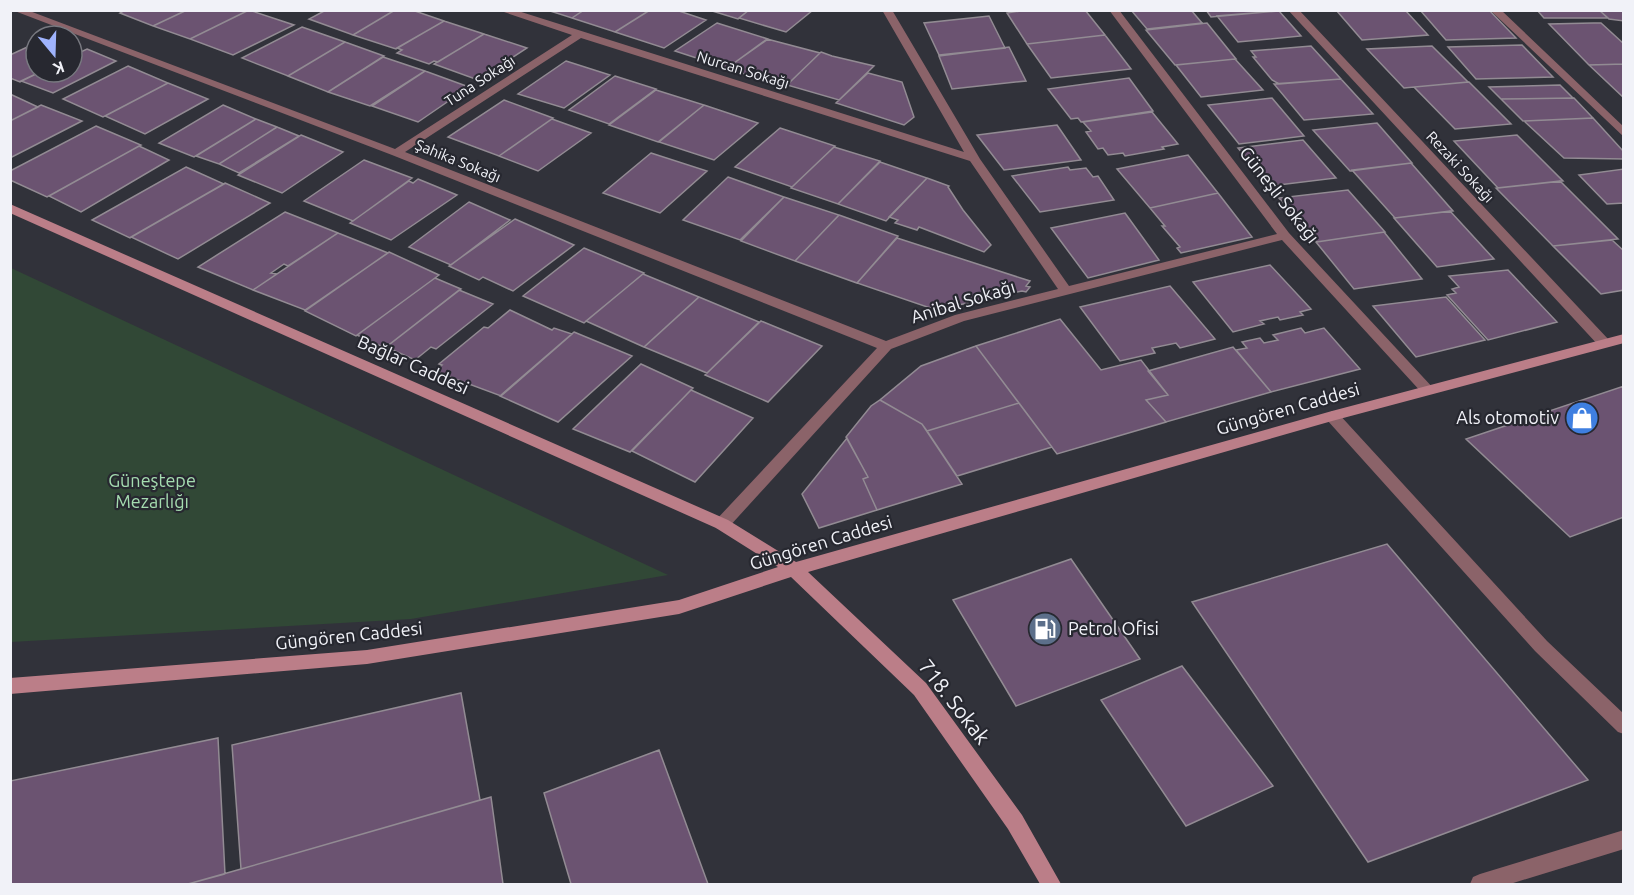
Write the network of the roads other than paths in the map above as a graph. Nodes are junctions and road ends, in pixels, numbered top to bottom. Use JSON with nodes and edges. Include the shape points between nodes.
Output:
{"nodes":[{"id":1,"x":17,"y":10,"type":"edge"},
{"id":2,"x":503,"y":10,"type":"edge"},
{"id":3,"x":1114,"y":10,"type":"edge"},
{"id":4,"x":1293,"y":10,"type":"edge"},
{"id":5,"x":1495,"y":10,"type":"edge"},
{"id":6,"x":892,"y":11,"type":"edge"},
{"id":7,"x":579,"y":34,"type":"junction"},
{"id":8,"x":1623,"y":134,"type":"edge"},
{"id":9,"x":396,"y":153,"type":"junction"},
{"id":10,"x":974,"y":159,"type":"junction"},
{"id":11,"x":10,"y":208,"type":"edge"},
{"id":12,"x":1285,"y":236,"type":"junction"},
{"id":13,"x":1066,"y":291,"type":"junction"},
{"id":14,"x":1623,"y":338,"type":"edge"},
{"id":15,"x":1604,"y":343,"type":"junction"},
{"id":16,"x":885,"y":346,"type":"junction"},
{"id":17,"x":1428,"y":390,"type":"junction"},
{"id":18,"x":1332,"y":417,"type":"junction"},
{"id":19,"x":722,"y":524,"type":"junction"},
{"id":20,"x":794,"y":569,"type":"junction"},
{"id":21,"x":10,"y":686,"type":"edge"},
{"id":22,"x":1623,"y":726,"type":"edge"},
{"id":23,"x":1623,"y":839,"type":"edge"},
{"id":24,"x":1051,"y":885,"type":"edge"},
{"id":25,"x":1480,"y":885,"type":"edge"}],
"edges":[{"from":1,"to":9,"type":"street","name":"Şahika Sokağı"},
{"from":2,"to":7,"type":"street","name":"Nurcan Sokağı"},
{"from":3,"to":12,"type":"street","name":"Güneşli Sokağı"},
{"from":4,"to":15,"type":"street","name":"Rezaki Sokağı"},
{"from":5,"to":8,"type":"street"},
{"from":6,"to":10,"type":"street"},
{"from":7,"to":9,"type":"street","name":"Tuna Sokağı"},
{"from":7,"to":10,"type":"street","name":"Nurcan Sokağı"},
{"from":9,"to":16,"type":"street","name":"Şahika Sokağı"},
{"from":10,"to":13,"type":"street"},
{"from":11,"to":19,"type":"street","name":"Bağlar Caddesi"},
{"from":12,"to":13,"type":"street","name":"Anibal Sokağı"},
{"from":12,"to":17,"type":"street","name":"Güneşli Sokağı"},
{"from":13,"to":16,"type":"street","name":"Anibal Sokağı","via":[[960,318]]},
{"from":14,"to":15,"type":"street","name":"Güngören Caddesi"},
{"from":15,"to":17,"type":"street","name":"Güngören Caddesi"},
{"from":16,"to":19,"type":"street","name":"Anibal Sokağı"},
{"from":17,"to":18,"type":"street","name":"Güngören Caddesi"},
{"from":18,"to":20,"type":"street","name":"Güngören Caddesi"},
{"from":18,"to":22,"type":"street","via":[[1541,646]]},
{"from":19,"to":20,"type":"street","name":"Bağlar Caddesi"},
{"from":20,"to":21,"type":"street","name":"Güngören Caddesi","via":[[679,607],[367,657]]},
{"from":20,"to":24,"type":"street","name":"718. Sokak","via":[[920,689],[1015,822]]},
{"from":23,"to":25,"type":"street"}]}
